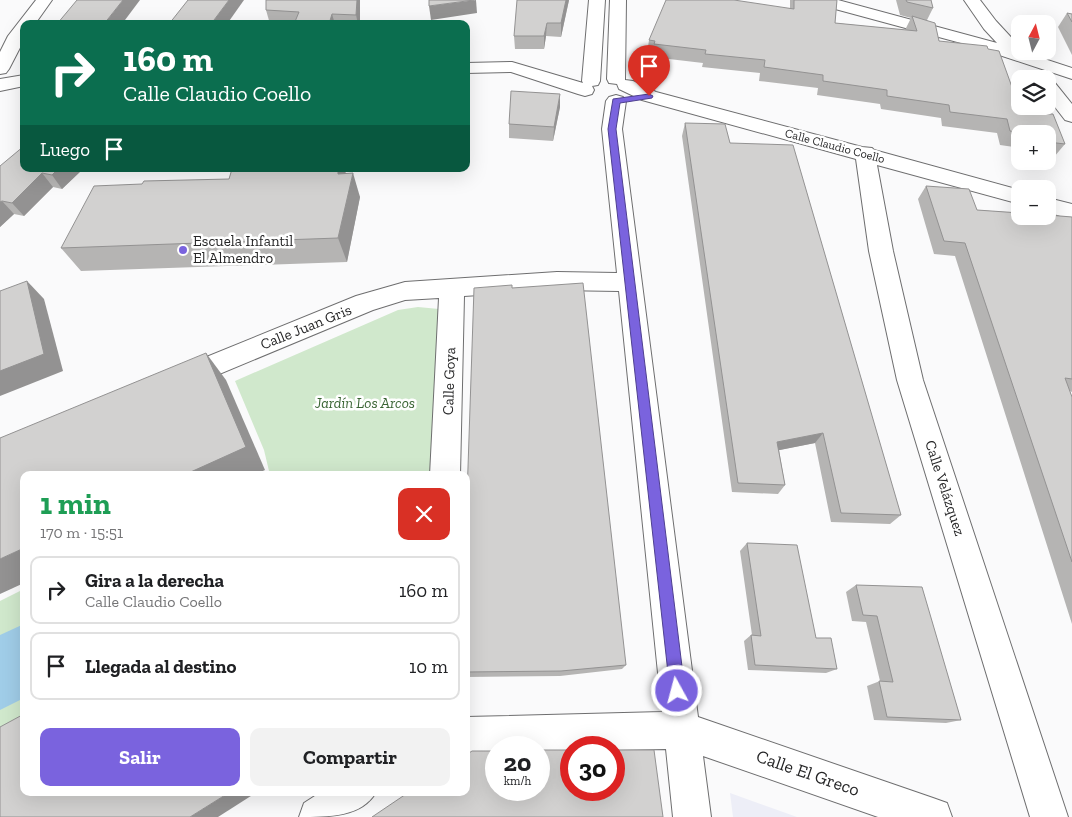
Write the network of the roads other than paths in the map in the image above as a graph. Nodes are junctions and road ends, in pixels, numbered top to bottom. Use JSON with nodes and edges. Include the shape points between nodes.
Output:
{"nodes":[{"id":1,"x":44,"y":0,"type":"edge"},
{"id":2,"x":597,"y":0,"type":"edge"},
{"id":3,"x":618,"y":0,"type":"edge"},
{"id":4,"x":819,"y":0,"type":"edge"},
{"id":5,"x":972,"y":0,"type":"edge"},
{"id":6,"x":29,"y":20,"type":"edge"},
{"id":7,"x":20,"y":32,"type":"edge"},
{"id":8,"x":1011,"y":47,"type":"edge"},
{"id":9,"x":1011,"y":54,"type":"edge"},
{"id":10,"x":1023,"y":60,"type":"edge"},
{"id":11,"x":1029,"y":60,"type":"edge"},
{"id":12,"x":470,"y":68,"type":"edge"},
{"id":13,"x":0,"y":69,"type":"edge"},
{"id":14,"x":1032,"y":70,"type":"edge"},
{"id":15,"x":1072,"y":74,"type":"edge"},
{"id":16,"x":20,"y":81,"type":"edge"},
{"id":17,"x":0,"y":85,"type":"edge"},
{"id":18,"x":589,"y":89,"type":"junction"},
{"id":19,"x":620,"y":91,"type":"junction"},
{"id":20,"x":1056,"y":97,"type":"edge"},
{"id":21,"x":1072,"y":116,"type":"edge"},
{"id":22,"x":612,"y":129,"type":"junction"},
{"id":23,"x":865,"y":154,"type":"junction"},
{"id":24,"x":1011,"y":195,"type":"edge"},
{"id":25,"x":1056,"y":207,"type":"edge"},
{"id":26,"x":1072,"y":212,"type":"edge"},
{"id":27,"x":630,"y":282,"type":"junction"},
{"id":28,"x":452,"y":287,"type":"junction"},
{"id":29,"x":156,"y":389,"type":"edge"},
{"id":30,"x":445,"y":471,"type":"edge"},
{"id":31,"x":682,"y":730,"type":"junction"},
{"id":32,"x":470,"y":735,"type":"edge"},
{"id":33,"x":351,"y":796,"type":"edge"},
{"id":34,"x":318,"y":817,"type":"edge"},
{"id":35,"x":692,"y":817,"type":"edge"},
{"id":36,"x":933,"y":817,"type":"edge"},
{"id":37,"x":1049,"y":817,"type":"edge"}],
"edges":[{"from":1,"to":6,"type":"street"},
{"from":2,"to":18,"type":"street"},
{"from":3,"to":19,"type":"street"},
{"from":4,"to":9,"type":"street","via":[[936,29]]},
{"from":5,"to":8,"type":"street"},
{"from":7,"to":13,"type":"street"},
{"from":10,"to":14,"type":"street"},
{"from":11,"to":15,"type":"street"},
{"from":12,"to":18,"type":"street","name":"Calle Claudio Coello","via":[[512,68]]},
{"from":16,"to":17,"type":"street"},
{"from":18,"to":19,"type":"street","name":"Calle Claudio Coello","via":[[603,77]]},
{"from":18,"to":22,"type":"street"},
{"from":19,"to":22,"type":"street"},
{"from":19,"to":23,"type":"street","name":"Calle Claudio Coello"},
{"from":20,"to":21,"type":"street"},
{"from":22,"to":27,"type":"street"},
{"from":23,"to":24,"type":"street","name":"Calle Claudio Coello"},
{"from":23,"to":37,"type":"street","name":"Calle Velázquez","via":[[881,251],[910,380]]},
{"from":25,"to":26,"type":"street"},
{"from":27,"to":28,"type":"street","name":"Calle Juan Gris","via":[[557,281]]},
{"from":27,"to":31,"type":"street"},
{"from":28,"to":29,"type":"street","name":"Calle Juan Gris","via":[[405,291],[365,303]]},
{"from":28,"to":30,"type":"street","name":"Calle Goya"},
{"from":31,"to":32,"type":"street"},
{"from":31,"to":35,"type":"street"},
{"from":31,"to":36,"type":"street","name":"Calle El Greco"},
{"from":33,"to":34,"type":"street"}]}
